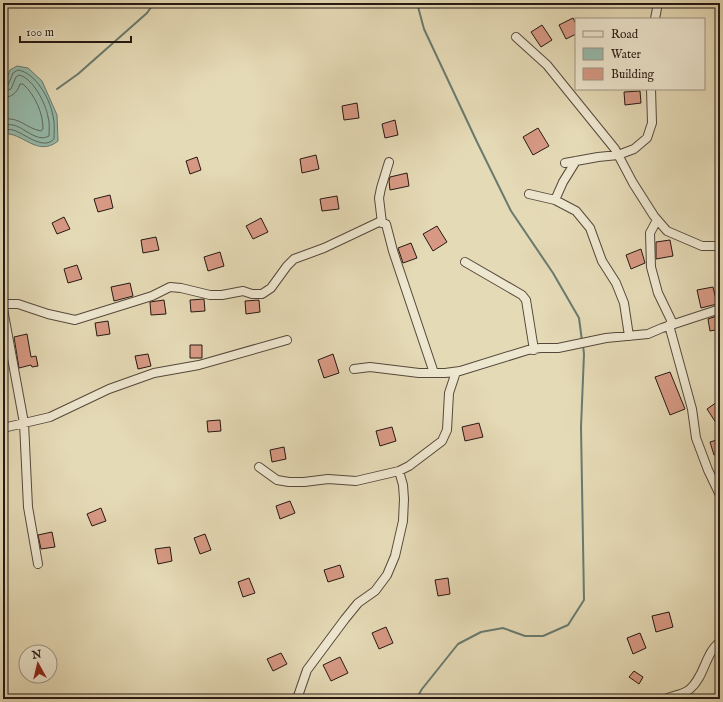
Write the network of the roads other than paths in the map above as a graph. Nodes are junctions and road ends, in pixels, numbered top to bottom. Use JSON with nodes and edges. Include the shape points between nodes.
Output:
{"nodes":[{"id":1,"x":658,"y":3,"type":"edge"},
{"id":2,"x":655,"y":18,"type":"edge"},
{"id":3,"x":516,"y":37,"type":"dead end"},
{"id":4,"x":650,"y":90,"type":"edge"},
{"id":5,"x":618,"y":155,"type":"junction"},
{"id":6,"x":576,"y":161,"type":"junction"},
{"id":7,"x":389,"y":162,"type":"dead end"},
{"id":8,"x":565,"y":163,"type":"dead end"},
{"id":9,"x":530,"y":194,"type":"dead end"},
{"id":10,"x":555,"y":200,"type":"junction"},
{"id":11,"x":657,"y":220,"type":"junction"},
{"id":12,"x":382,"y":223,"type":"junction"},
{"id":13,"x":720,"y":246,"type":"edge"},
{"id":14,"x":465,"y":262,"type":"dead end"},
{"id":15,"x":3,"y":304,"type":"edge"},
{"id":16,"x":3,"y":309,"type":"edge"},
{"id":17,"x":720,"y":309,"type":"edge"},
{"id":18,"x":671,"y":325,"type":"junction"},
{"id":19,"x":630,"y":336,"type":"junction"},
{"id":20,"x":287,"y":340,"type":"dead end"},
{"id":21,"x":534,"y":350,"type":"junction"},
{"id":22,"x":354,"y":369,"type":"dead end"},
{"id":23,"x":456,"y":372,"type":"junction"},
{"id":24,"x":434,"y":373,"type":"junction"},
{"id":25,"x":24,"y":424,"type":"junction"},
{"id":26,"x":3,"y":428,"type":"edge"},
{"id":27,"x":259,"y":467,"type":"dead end"},
{"id":28,"x":399,"y":471,"type":"junction"},
{"id":29,"x":720,"y":495,"type":"edge"},
{"id":30,"x":38,"y":564,"type":"dead end"},
{"id":31,"x":720,"y":642,"type":"edge"},
{"id":32,"x":297,"y":699,"type":"edge"},
{"id":33,"x":665,"y":699,"type":"edge"}],
"edges":[{"from":1,"to":2,"type":"street"},
{"from":3,"to":5,"type":"street","via":[[547,65]]},
{"from":4,"to":5,"type":"street","via":[[652,123],[647,138],[634,149]]},
{"from":5,"to":6,"type":"street"},
{"from":5,"to":11,"type":"street"},
{"from":6,"to":8,"type":"street"},
{"from":6,"to":10,"type":"street"},
{"from":7,"to":12,"type":"street","via":[[379,198]]},
{"from":9,"to":10,"type":"street"},
{"from":10,"to":19,"type":"street","via":[[576,211],[590,228],[602,261],[616,283],[624,303]]},
{"from":11,"to":13,"type":"street","via":[[667,231],[702,246]]},
{"from":11,"to":18,"type":"street","via":[[650,234],[650,268]]},
{"from":12,"to":15,"type":"street","via":[[375,223],[324,248],[294,259],[271,288],[262,294],[244,291],[222,296],[170,287],[152,296],[75,320],[18,304]]},
{"from":12,"to":24,"type":"street","via":[[386,224],[392,251]]},
{"from":14,"to":21,"type":"street","via":[[522,295],[526,300]]},
{"from":16,"to":25,"type":"street"},
{"from":17,"to":18,"type":"street"},
{"from":18,"to":19,"type":"street","via":[[648,334]]},
{"from":18,"to":29,"type":"street","via":[[692,409],[696,438]]},
{"from":19,"to":21,"type":"street"},
{"from":20,"to":25,"type":"street","via":[[199,365],[154,373],[109,389],[50,417]]},
{"from":21,"to":23,"type":"street"},
{"from":22,"to":24,"type":"street","via":[[370,367]]},
{"from":23,"to":24,"type":"street"},
{"from":23,"to":28,"type":"street","via":[[449,393],[447,430],[442,441]]},
{"from":25,"to":26,"type":"street"},
{"from":25,"to":30,"type":"street","via":[[28,507]]},
{"from":27,"to":28,"type":"street","via":[[277,480],[289,482],[328,479],[356,481]]},
{"from":28,"to":32,"type":"street","via":[[404,492],[403,521],[387,575],[375,591],[358,603],[345,618],[307,670]]},
{"from":31,"to":33,"type":"street","via":[[714,646],[700,676],[690,688],[681,695]]}]}
